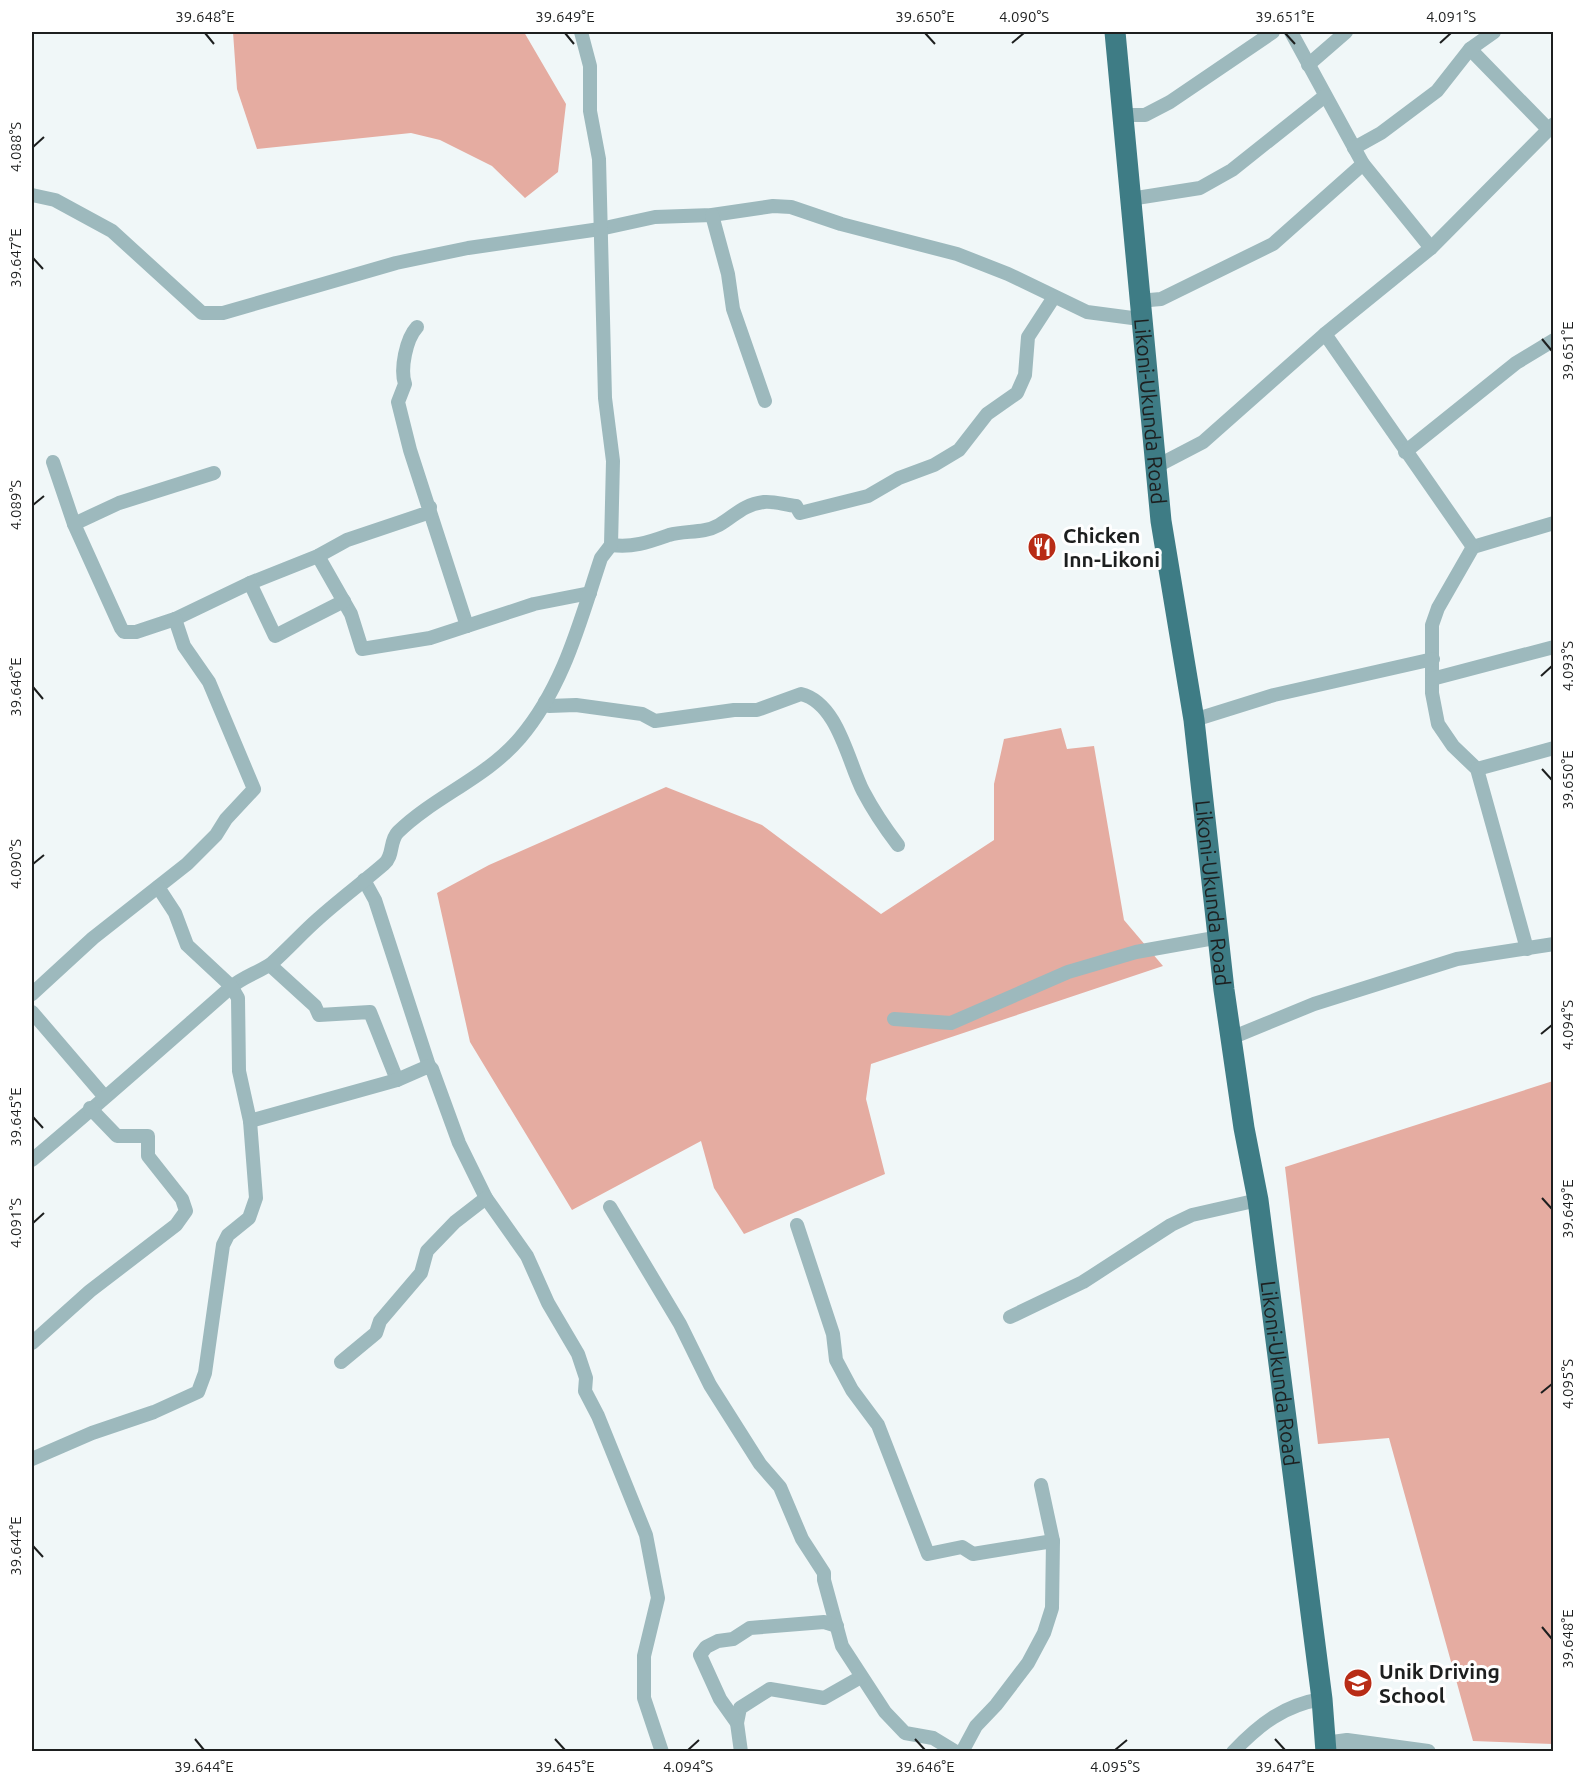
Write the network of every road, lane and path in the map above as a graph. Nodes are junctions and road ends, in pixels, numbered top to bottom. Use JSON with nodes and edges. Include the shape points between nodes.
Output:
{"nodes":[{"id":1,"x":581,"y":32,"type":"edge"},
{"id":2,"x":1115,"y":32,"type":"edge"},
{"id":3,"x":1273,"y":32,"type":"edge"},
{"id":4,"x":1291,"y":32,"type":"edge"},
{"id":5,"x":1346,"y":32,"type":"edge"},
{"id":6,"x":1494,"y":32,"type":"edge"},
{"id":7,"x":1470,"y":49,"type":"junction"},
{"id":8,"x":1308,"y":65,"type":"junction"},
{"id":9,"x":1325,"y":96,"type":"junction"},
{"id":10,"x":1122,"y":115,"type":"junction"},
{"id":11,"x":1551,"y":126,"type":"edge"},
{"id":12,"x":1354,"y":148,"type":"junction"},
{"id":13,"x":1363,"y":164,"type":"junction"},
{"id":14,"x":32,"y":195,"type":"edge"},
{"id":15,"x":1130,"y":199,"type":"junction"},
{"id":16,"x":712,"y":215,"type":"junction"},
{"id":17,"x":600,"y":229,"type":"junction"},
{"id":18,"x":1431,"y":248,"type":"junction"},
{"id":19,"x":1054,"y":297,"type":"junction"},
{"id":20,"x":1139,"y":310,"type":"junction"},
{"id":21,"x":417,"y":327,"type":"dead end"},
{"id":22,"x":1325,"y":334,"type":"junction"},
{"id":23,"x":1554,"y":340,"type":"edge"},
{"id":24,"x":765,"y":401,"type":"dead end"},
{"id":25,"x":1405,"y":452,"type":"junction"},
{"id":26,"x":53,"y":462,"type":"dead end"},
{"id":27,"x":1155,"y":468,"type":"junction"},
{"id":28,"x":214,"y":473,"type":"dead end"},
{"id":29,"x":430,"y":507,"type":"junction"},
{"id":30,"x":1554,"y":523,"type":"edge"},
{"id":31,"x":74,"y":524,"type":"junction"},
{"id":32,"x":611,"y":544,"type":"junction"},
{"id":33,"x":1473,"y":547,"type":"junction"},
{"id":34,"x":318,"y":555,"type":"junction"},
{"id":35,"x":250,"y":583,"type":"junction"},
{"id":36,"x":590,"y":593,"type":"junction"},
{"id":37,"x":344,"y":600,"type":"junction"},
{"id":38,"x":175,"y":619,"type":"junction"},
{"id":39,"x":467,"y":626,"type":"junction"},
{"id":40,"x":1554,"y":647,"type":"edge"},
{"id":41,"x":1433,"y":659,"type":"junction"},
{"id":42,"x":1432,"y":679,"type":"junction"},
{"id":43,"x":545,"y":702,"type":"junction"},
{"id":44,"x":1194,"y":720,"type":"junction"},
{"id":45,"x":1554,"y":748,"type":"edge"},
{"id":46,"x":1477,"y":769,"type":"junction"},
{"id":47,"x":898,"y":845,"type":"dead end"},
{"id":48,"x":364,"y":880,"type":"junction"},
{"id":49,"x":158,"y":887,"type":"junction"},
{"id":50,"x":1220,"y":937,"type":"junction"},
{"id":51,"x":1554,"y":944,"type":"edge"},
{"id":52,"x":1527,"y":949,"type":"junction"},
{"id":53,"x":270,"y":964,"type":"junction"},
{"id":54,"x":231,"y":986,"type":"junction"},
{"id":55,"x":32,"y":994,"type":"edge"},
{"id":56,"x":32,"y":1012,"type":"edge"},
{"id":57,"x":894,"y":1019,"type":"dead end"},
{"id":58,"x":1232,"y":1038,"type":"junction"},
{"id":59,"x":429,"y":1066,"type":"junction"},
{"id":60,"x":397,"y":1080,"type":"junction"},
{"id":61,"x":104,"y":1096,"type":"junction"},
{"id":62,"x":90,"y":1108,"type":"junction"},
{"id":63,"x":250,"y":1121,"type":"junction"},
{"id":64,"x":32,"y":1160,"type":"edge"},
{"id":65,"x":486,"y":1198,"type":"junction"},
{"id":66,"x":1258,"y":1200,"type":"junction"},
{"id":67,"x":610,"y":1207,"type":"dead end"},
{"id":68,"x":797,"y":1225,"type":"dead end"},
{"id":69,"x":1010,"y":1317,"type":"dead end"},
{"id":70,"x":32,"y":1343,"type":"edge"},
{"id":71,"x":341,"y":1362,"type":"dead end"},
{"id":72,"x":32,"y":1459,"type":"edge"},
{"id":73,"x":1041,"y":1485,"type":"dead end"},
{"id":74,"x":1053,"y":1541,"type":"junction"},
{"id":75,"x":837,"y":1626,"type":"junction"},
{"id":76,"x":861,"y":1677,"type":"junction"},
{"id":77,"x":1322,"y":1699,"type":"junction"},
{"id":78,"x":737,"y":1724,"type":"junction"},
{"id":79,"x":1325,"y":1748,"type":"edge"},
{"id":80,"x":662,"y":1752,"type":"edge"},
{"id":81,"x":741,"y":1752,"type":"edge"},
{"id":82,"x":956,"y":1752,"type":"edge"},
{"id":83,"x":962,"y":1752,"type":"edge"},
{"id":84,"x":1233,"y":1752,"type":"edge"},
{"id":85,"x":1428,"y":1752,"type":"edge"}],
"edges":[{"from":1,"to":17,"type":"street","via":[[590,66],[590,111],[599,159]]},
{"from":2,"to":10,"type":"highway","name":"Likoni-Ukunda Road"},
{"from":3,"to":10,"type":"street","via":[[1170,102],[1145,115]]},
{"from":4,"to":8,"type":"street"},
{"from":5,"to":8,"type":"street"},
{"from":6,"to":7,"type":"street"},
{"from":7,"to":11,"type":"street"},
{"from":7,"to":12,"type":"street","via":[[1437,91]]},
{"from":8,"to":9,"type":"street"},
{"from":9,"to":12,"type":"street"},
{"from":9,"to":15,"type":"street","via":[[1232,170],[1200,188]]},
{"from":10,"to":15,"type":"highway","name":"Likoni-Ukunda Road"},
{"from":11,"to":18,"type":"street"},
{"from":12,"to":13,"type":"street"},
{"from":13,"to":18,"type":"street"},
{"from":13,"to":20,"type":"street","via":[[1273,244]]},
{"from":14,"to":17,"type":"street","via":[[55,200],[112,231],[202,313],[223,313],[396,262]]},
{"from":15,"to":20,"type":"highway","name":"Likoni-Ukunda Road"},
{"from":16,"to":17,"type":"street","via":[[654,217]]},
{"from":16,"to":19,"type":"street","via":[[790,207],[957,254]]},
{"from":16,"to":24,"type":"street","via":[[733,309]]},
{"from":17,"to":32,"type":"street","via":[[605,398],[613,461]]},
{"from":18,"to":22,"type":"street"},
{"from":19,"to":20,"type":"street","via":[[1087,312]]},
{"from":19,"to":32,"type":"street","via":[[1028,337],[1025,375],[1017,393],[987,414],[970,439],[950,457],[868,496],[821,509],[800,513],[796,506],[764,502],[736,510],[719,525],[695,533],[624,547]]},
{"from":20,"to":27,"type":"highway","name":"Likoni-Ukunda Road"},
{"from":21,"to":29,"type":"street","via":[[411,333],[402,375],[405,384],[398,402]]},
{"from":22,"to":25,"type":"street"},
{"from":22,"to":27,"type":"street","via":[[1203,442]]},
{"from":23,"to":25,"type":"street","via":[[1516,363]]},
{"from":25,"to":33,"type":"street"},
{"from":26,"to":31,"type":"street"},
{"from":27,"to":44,"type":"highway","name":"Likoni-Ukunda Road"},
{"from":28,"to":31,"type":"street","via":[[119,503]]},
{"from":29,"to":34,"type":"street","via":[[427,513],[347,540]]},
{"from":29,"to":39,"type":"street"},
{"from":30,"to":33,"type":"street"},
{"from":31,"to":38,"type":"street","via":[[124,632]]},
{"from":32,"to":36,"type":"street","via":[[601,558]]},
{"from":33,"to":41,"type":"street","via":[[1438,608],[1431,634]]},
{"from":34,"to":35,"type":"street"},
{"from":34,"to":37,"type":"street"},
{"from":35,"to":37,"type":"street","via":[[275,636]]},
{"from":35,"to":38,"type":"street"},
{"from":36,"to":39,"type":"street","via":[[534,604]]},
{"from":36,"to":43,"type":"street","via":[[570,656]]},
{"from":37,"to":39,"type":"street","via":[[362,649],[430,638]]},
{"from":38,"to":49,"type":"street","via":[[184,646],[209,682],[254,789],[209,842]]},
{"from":40,"to":42,"type":"street"},
{"from":41,"to":42,"type":"street"},
{"from":41,"to":44,"type":"street","via":[[1274,695]]},
{"from":42,"to":46,"type":"street","via":[[1438,724],[1453,746]]},
{"from":43,"to":47,"type":"street","via":[[549,706],[576,705],[642,714],[655,722],[757,710],[807,695],[827,711],[846,744],[863,792]]},
{"from":43,"to":48,"type":"street","via":[[520,738],[493,764],[432,804],[397,833],[387,862]]},
{"from":44,"to":50,"type":"highway","name":"Likoni-Ukunda Road"},
{"from":45,"to":46,"type":"street"},
{"from":46,"to":52,"type":"street"},
{"from":48,"to":53,"type":"street"},
{"from":48,"to":59,"type":"street","via":[[375,900]]},
{"from":49,"to":54,"type":"street","via":[[193,954]]},
{"from":49,"to":55,"type":"street","via":[[93,938]]},
{"from":50,"to":57,"type":"street","via":[[1136,952],[1068,972],[951,1023]]},
{"from":50,"to":58,"type":"highway","name":"Likoni-Ukunda Road"},
{"from":51,"to":52,"type":"street"},
{"from":52,"to":58,"type":"street","via":[[1457,959],[1314,1004]]},
{"from":53,"to":54,"type":"street"},
{"from":53,"to":60,"type":"street","via":[[320,1015],[370,1012]]},
{"from":54,"to":61,"type":"street"},
{"from":54,"to":63,"type":"street","via":[[238,998],[239,1071]]},
{"from":56,"to":61,"type":"street"},
{"from":58,"to":66,"type":"highway","name":"Likoni-Ukunda Road"},
{"from":59,"to":60,"type":"street"},
{"from":59,"to":65,"type":"street"},
{"from":60,"to":63,"type":"street"},
{"from":61,"to":62,"type":"street"},
{"from":62,"to":64,"type":"street"},
{"from":62,"to":70,"type":"street","via":[[117,1136],[148,1136],[148,1156],[182,1199],[186,1211],[176,1225],[90,1291]]},
{"from":63,"to":72,"type":"street","via":[[256,1198],[249,1218],[228,1235],[223,1245],[205,1373],[198,1392]]},
{"from":65,"to":71,"type":"street","via":[[427,1251],[421,1273],[380,1321],[376,1333]]},
{"from":65,"to":80,"type":"street","via":[[527,1256],[548,1303],[578,1354],[586,1378],[585,1391],[646,1535],[658,1599],[644,1656],[644,1698]]},
{"from":66,"to":69,"type":"street","via":[[1192,1215],[1083,1282]]},
{"from":66,"to":77,"type":"highway","name":"Likoni-Ukunda Road"},
{"from":67,"to":75,"type":"street","via":[[680,1324],[710,1385],[760,1464],[780,1487],[802,1539],[824,1573]]},
{"from":68,"to":74,"type":"street","via":[[833,1334],[836,1360],[878,1425],[928,1554],[962,1547],[973,1554]]},
{"from":73,"to":74,"type":"street"},
{"from":74,"to":83,"type":"street","via":[[1054,1588],[1044,1633],[1028,1663],[976,1726]]},
{"from":75,"to":76,"type":"street","via":[[842,1647]]},
{"from":75,"to":78,"type":"street","via":[[824,1622],[750,1628],[733,1639],[706,1647],[700,1655],[720,1699]]},
{"from":76,"to":78,"type":"street","via":[[824,1698],[770,1689],[740,1708]]},
{"from":76,"to":82,"type":"street","via":[[905,1733],[933,1738]]},
{"from":77,"to":79,"type":"highway","name":"Likoni-Ukunda Road"},
{"from":77,"to":84,"type":"street","via":[[1297,1703],[1254,1730]]},
{"from":78,"to":81,"type":"street"},
{"from":79,"to":85,"type":"street","via":[[1347,1741]]}]}
